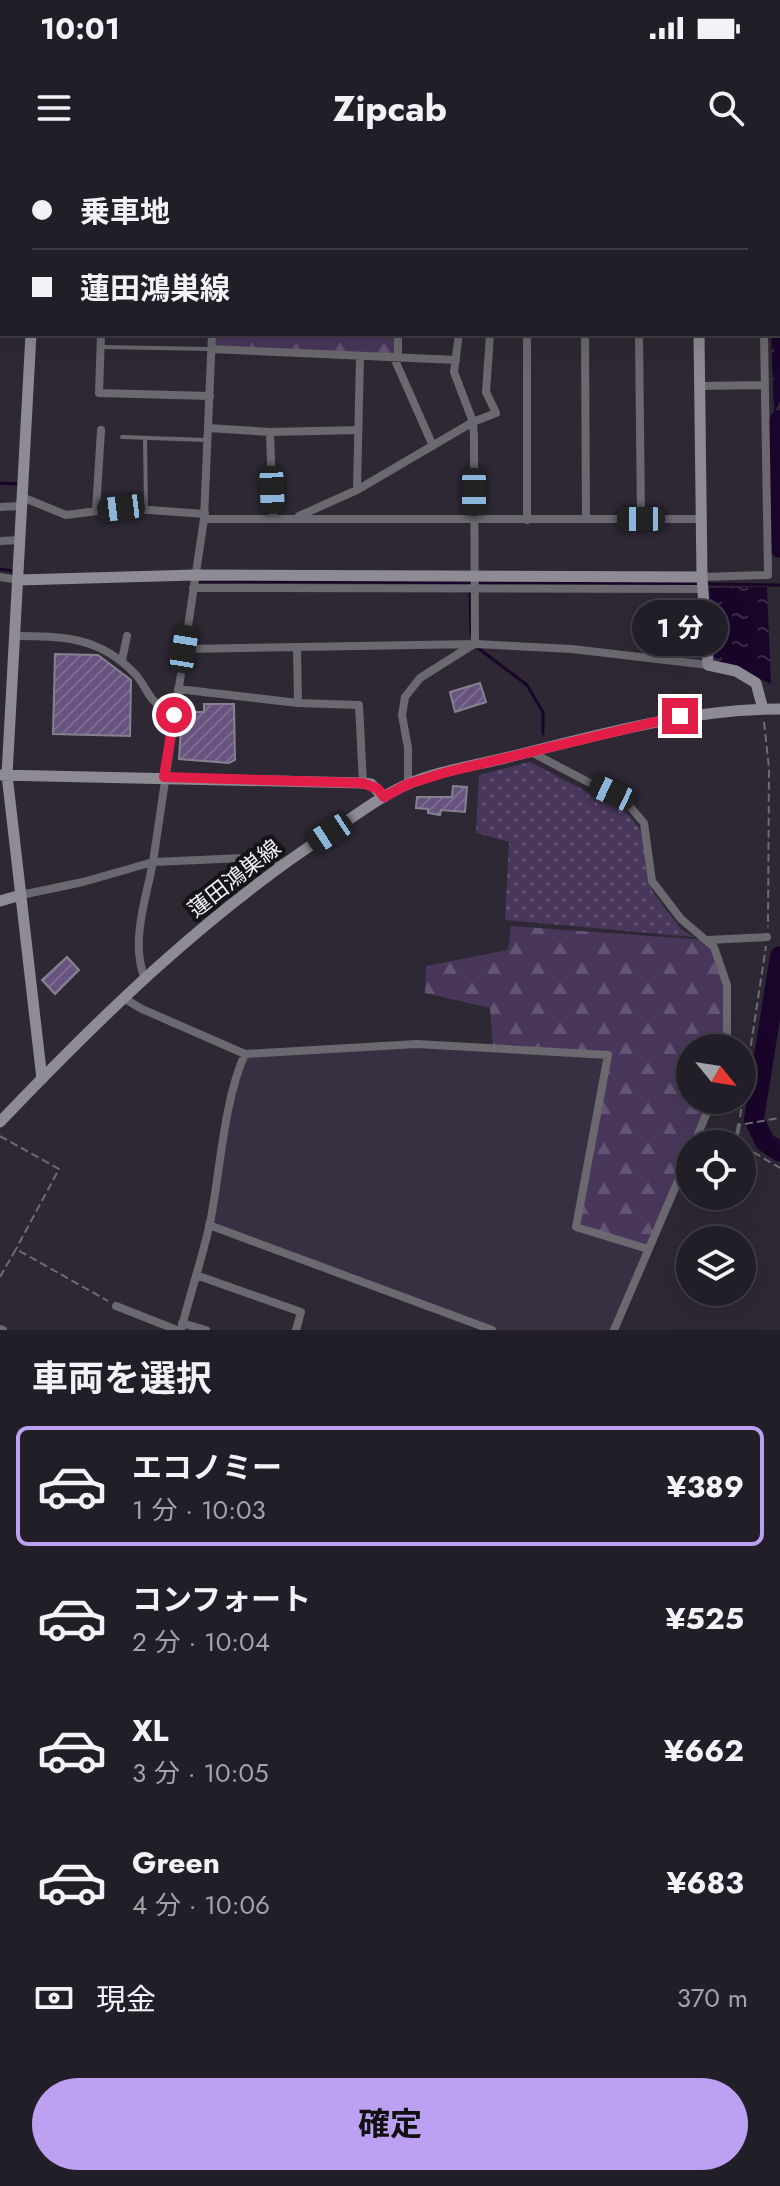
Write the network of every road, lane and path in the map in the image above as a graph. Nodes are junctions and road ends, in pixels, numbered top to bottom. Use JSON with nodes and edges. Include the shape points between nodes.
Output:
{"nodes":[{"id":1,"x":31,"y":336,"type":"edge"},
{"id":2,"x":101,"y":336,"type":"edge"},
{"id":3,"x":212,"y":336,"type":"edge"},
{"id":4,"x":398,"y":336,"type":"edge"},
{"id":5,"x":459,"y":336,"type":"edge"},
{"id":6,"x":490,"y":336,"type":"edge"},
{"id":7,"x":527,"y":336,"type":"edge"},
{"id":8,"x":585,"y":336,"type":"edge"},
{"id":9,"x":639,"y":336,"type":"edge"},
{"id":10,"x":699,"y":336,"type":"edge"},
{"id":11,"x":764,"y":336,"type":"edge"},
{"id":12,"x":100,"y":347,"type":"junction"},
{"id":13,"x":211,"y":349,"type":"junction"},
{"id":14,"x":360,"y":356,"type":"junction"},
{"id":15,"x":396,"y":358,"type":"junction"},
{"id":16,"x":456,"y":360,"type":"junction"},
{"id":17,"x":765,"y":385,"type":"junction"},
{"id":18,"x":700,"y":386,"type":"junction"},
{"id":19,"x":210,"y":396,"type":"junction"},
{"id":20,"x":473,"y":422,"type":"junction"},
{"id":21,"x":208,"y":428,"type":"junction"},
{"id":22,"x":101,"y":430,"type":"dead end"},
{"id":23,"x":358,"y":430,"type":"junction"},
{"id":24,"x":270,"y":432,"type":"junction"},
{"id":25,"x":122,"y":437,"type":"dead end"},
{"id":26,"x":145,"y":438,"type":"junction"},
{"id":27,"x":208,"y":440,"type":"junction"},
{"id":28,"x":433,"y":446,"type":"junction"},
{"id":29,"x":357,"y":490,"type":"junction"},
{"id":30,"x":22,"y":501,"type":"junction"},
{"id":31,"x":0,"y":507,"type":"edge"},
{"id":32,"x":96,"y":511,"type":"junction"},
{"id":33,"x":146,"y":511,"type":"junction"},
{"id":34,"x":205,"y":516,"type":"junction"},
{"id":35,"x":295,"y":518,"type":"junction"},
{"id":36,"x":273,"y":519,"type":"junction"},
{"id":37,"x":586,"y":519,"type":"junction"},
{"id":38,"x":641,"y":519,"type":"junction"},
{"id":39,"x":701,"y":519,"type":"junction"},
{"id":40,"x":474,"y":520,"type":"junction"},
{"id":41,"x":527,"y":520,"type":"junction"},
{"id":42,"x":20,"y":540,"type":"junction"},
{"id":43,"x":0,"y":541,"type":"edge"},
{"id":44,"x":195,"y":575,"type":"junction"},
{"id":45,"x":474,"y":576,"type":"junction"},
{"id":46,"x":0,"y":577,"type":"edge"},
{"id":47,"x":18,"y":580,"type":"junction"},
{"id":48,"x":702,"y":583,"type":"junction"},
{"id":49,"x":193,"y":588,"type":"junction"},
{"id":50,"x":474,"y":590,"type":"junction"},
{"id":51,"x":15,"y":636,"type":"junction"},
{"id":52,"x":127,"y":636,"type":"dead end"},
{"id":53,"x":475,"y":644,"type":"junction"},
{"id":54,"x":297,"y":648,"type":"junction"},
{"id":55,"x":184,"y":649,"type":"junction"},
{"id":56,"x":122,"y":660,"type":"junction"},
{"id":57,"x":708,"y":665,"type":"junction"},
{"id":58,"x":178,"y":689,"type":"junction"},
{"id":59,"x":298,"y":703,"type":"junction"},
{"id":60,"x":6,"y":704,"type":"edge"},
{"id":61,"x":763,"y":709,"type":"junction"},
{"id":62,"x":780,"y":709,"type":"edge"},
{"id":63,"x":174,"y":715,"type":"junction"},
{"id":64,"x":531,"y":752,"type":"junction"},
{"id":65,"x":4,"y":775,"type":"edge"},
{"id":66,"x":164,"y":777,"type":"junction"},
{"id":67,"x":363,"y":783,"type":"junction"},
{"id":68,"x":408,"y":784,"type":"junction"},
{"id":69,"x":384,"y":797,"type":"junction"},
{"id":70,"x":153,"y":862,"type":"junction"},
{"id":71,"x":283,"y":865,"type":"junction"},
{"id":72,"x":21,"y":895,"type":"junction"},
{"id":73,"x":0,"y":901,"type":"edge"},
{"id":74,"x":767,"y":937,"type":"junction"},
{"id":75,"x":708,"y":940,"type":"junction"},
{"id":76,"x":145,"y":979,"type":"junction"},
{"id":77,"x":125,"y":999,"type":"junction"},
{"id":78,"x":727,"y":1034,"type":"edge"},
{"id":79,"x":245,"y":1054,"type":"junction"},
{"id":80,"x":42,"y":1079,"type":"junction"},
{"id":81,"x":780,"y":1117,"type":"edge"},
{"id":82,"x":0,"y":1122,"type":"edge"},
{"id":83,"x":739,"y":1125,"type":"junction"},
{"id":84,"x":738,"y":1130,"type":"edge"},
{"id":85,"x":0,"y":1136,"type":"edge"},
{"id":86,"x":756,"y":1153,"type":"edge"},
{"id":87,"x":780,"y":1168,"type":"edge"},
{"id":88,"x":676,"y":1185,"type":"edge"},
{"id":89,"x":209,"y":1225,"type":"junction"},
{"id":90,"x":16,"y":1249,"type":"junction"},
{"id":91,"x":648,"y":1249,"type":"junction"},
{"id":92,"x":196,"y":1275,"type":"junction"},
{"id":93,"x":0,"y":1277,"type":"edge"},
{"id":94,"x":116,"y":1306,"type":"joint"},
{"id":95,"x":180,"y":1328,"type":"edge"},
{"id":96,"x":206,"y":1330,"type":"edge"},
{"id":97,"x":296,"y":1330,"type":"edge"},
{"id":98,"x":492,"y":1330,"type":"edge"},
{"id":99,"x":614,"y":1330,"type":"edge"}],
"edges":[{"from":1,"to":30,"type":"street"},
{"from":2,"to":12,"type":"street"},
{"from":3,"to":13,"type":"street"},
{"from":4,"to":15,"type":"street"},
{"from":5,"to":16,"type":"street"},
{"from":6,"to":20,"type":"street","via":[[486,392],[496,413]]},
{"from":7,"to":41,"type":"street"},
{"from":8,"to":37,"type":"street"},
{"from":9,"to":38,"type":"street"},
{"from":10,"to":18,"type":"street"},
{"from":11,"to":17,"type":"street"},
{"from":12,"to":13,"type":"lane"},
{"from":12,"to":19,"type":"street","via":[[99,393]]},
{"from":13,"to":14,"type":"street"},
{"from":13,"to":19,"type":"street"},
{"from":14,"to":15,"type":"street"},
{"from":14,"to":23,"type":"street"},
{"from":15,"to":16,"type":"street"},
{"from":15,"to":28,"type":"street"},
{"from":16,"to":20,"type":"street","via":[[454,372]]},
{"from":17,"to":18,"type":"street"},
{"from":17,"to":48,"type":"street","via":[[768,575]]},
{"from":18,"to":39,"type":"street"},
{"from":19,"to":21,"type":"street"},
{"from":20,"to":28,"type":"street"},
{"from":20,"to":40,"type":"street"},
{"from":21,"to":24,"type":"street"},
{"from":21,"to":27,"type":"street"},
{"from":22,"to":32,"type":"street"},
{"from":23,"to":24,"type":"street"},
{"from":23,"to":29,"type":"street"},
{"from":24,"to":36,"type":"street"},
{"from":25,"to":26,"type":"lane"},
{"from":26,"to":27,"type":"lane"},
{"from":26,"to":33,"type":"lane"},
{"from":27,"to":34,"type":"street"},
{"from":28,"to":29,"type":"street"},
{"from":29,"to":35,"type":"street"},
{"from":30,"to":31,"type":"street"},
{"from":30,"to":32,"type":"street","via":[[66,515]]},
{"from":30,"to":42,"type":"street"},
{"from":32,"to":33,"type":"street"},
{"from":33,"to":34,"type":"street"},
{"from":34,"to":36,"type":"street"},
{"from":34,"to":44,"type":"street"},
{"from":35,"to":36,"type":"street"},
{"from":35,"to":40,"type":"street"},
{"from":37,"to":38,"type":"street"},
{"from":37,"to":41,"type":"street"},
{"from":38,"to":39,"type":"street"},
{"from":39,"to":48,"type":"street"},
{"from":40,"to":41,"type":"street"},
{"from":40,"to":45,"type":"street"},
{"from":42,"to":43,"type":"street"},
{"from":42,"to":47,"type":"street"},
{"from":44,"to":45,"type":"street"},
{"from":44,"to":47,"type":"street"},
{"from":44,"to":49,"type":"street"},
{"from":45,"to":48,"type":"street"},
{"from":45,"to":50,"type":"street"},
{"from":46,"to":47,"type":"street"},
{"from":47,"to":51,"type":"street"},
{"from":48,"to":50,"type":"street"},
{"from":48,"to":57,"type":"street"},
{"from":49,"to":50,"type":"street"},
{"from":49,"to":55,"type":"street"},
{"from":50,"to":53,"type":"street"},
{"from":51,"to":56,"type":"street","via":[[83,640]]},
{"from":51,"to":60,"type":"street"},
{"from":52,"to":56,"type":"street"},
{"from":53,"to":54,"type":"street"},
{"from":53,"to":57,"type":"street"},
{"from":53,"to":68,"type":"street","via":[[420,678],[405,697]]},
{"from":54,"to":55,"type":"street"},
{"from":54,"to":59,"type":"street"},
{"from":55,"to":58,"type":"street"},
{"from":56,"to":63,"type":"street","via":[[154,701]]},
{"from":57,"to":61,"type":"street","via":[[736,671],[756,683]]},
{"from":58,"to":59,"type":"street"},
{"from":58,"to":63,"type":"street"},
{"from":59,"to":67,"type":"street","via":[[359,705]]},
{"from":60,"to":65,"type":"street"},
{"from":61,"to":62,"type":"street","name":"蓮田鴻巣線"},
{"from":61,"to":64,"type":"street","name":"蓮田鴻巣線","via":[[664,719]]},
{"from":61,"to":74,"type":"path","via":[[769,768]]},
{"from":63,"to":66,"type":"street"},
{"from":64,"to":68,"type":"street","name":"蓮田鴻巣線"},
{"from":64,"to":75,"type":"street","via":[[626,802],[644,823],[652,881],[681,919]]},
{"from":65,"to":66,"type":"street"},
{"from":65,"to":72,"type":"street"},
{"from":66,"to":67,"type":"street"},
{"from":66,"to":70,"type":"street"},
{"from":67,"to":69,"type":"street"},
{"from":68,"to":69,"type":"street","name":"蓮田鴻巣線"},
{"from":69,"to":71,"type":"street","name":"蓮田鴻巣線"},
{"from":70,"to":71,"type":"street","via":[[270,857]]},
{"from":70,"to":72,"type":"street"},
{"from":70,"to":76,"type":"street","via":[[138,947]]},
{"from":71,"to":76,"type":"street","name":"蓮田鴻巣線","via":[[228,905]]},
{"from":72,"to":73,"type":"street"},
{"from":72,"to":80,"type":"street"},
{"from":74,"to":75,"type":"street"},
{"from":74,"to":83,"type":"path"},
{"from":75,"to":78,"type":"street","via":[[727,985]]},
{"from":76,"to":77,"type":"street","name":"蓮田鴻巣線"},
{"from":77,"to":79,"type":"street"},
{"from":77,"to":80,"type":"street","name":"蓮田鴻巣線"},
{"from":79,"to":89,"type":"street","via":[[233,1091]]},
{"from":79,"to":91,"type":"street","via":[[417,1044],[608,1055],[576,1227]]},
{"from":80,"to":82,"type":"street","name":"蓮田鴻巣線"},
{"from":81,"to":83,"type":"path"},
{"from":83,"to":84,"type":"lane"},
{"from":85,"to":90,"type":"path","via":[[59,1169]]},
{"from":86,"to":87,"type":"path"},
{"from":88,"to":91,"type":"street"},
{"from":89,"to":92,"type":"street"},
{"from":89,"to":98,"type":"street"},
{"from":90,"to":93,"type":"path"},
{"from":90,"to":94,"type":"path"},
{"from":91,"to":99,"type":"street"},
{"from":92,"to":95,"type":"street"},
{"from":92,"to":97,"type":"street","via":[[301,1312]]},
{"from":94,"to":95,"type":"street"},
{"from":95,"to":96,"type":"street"}]}
